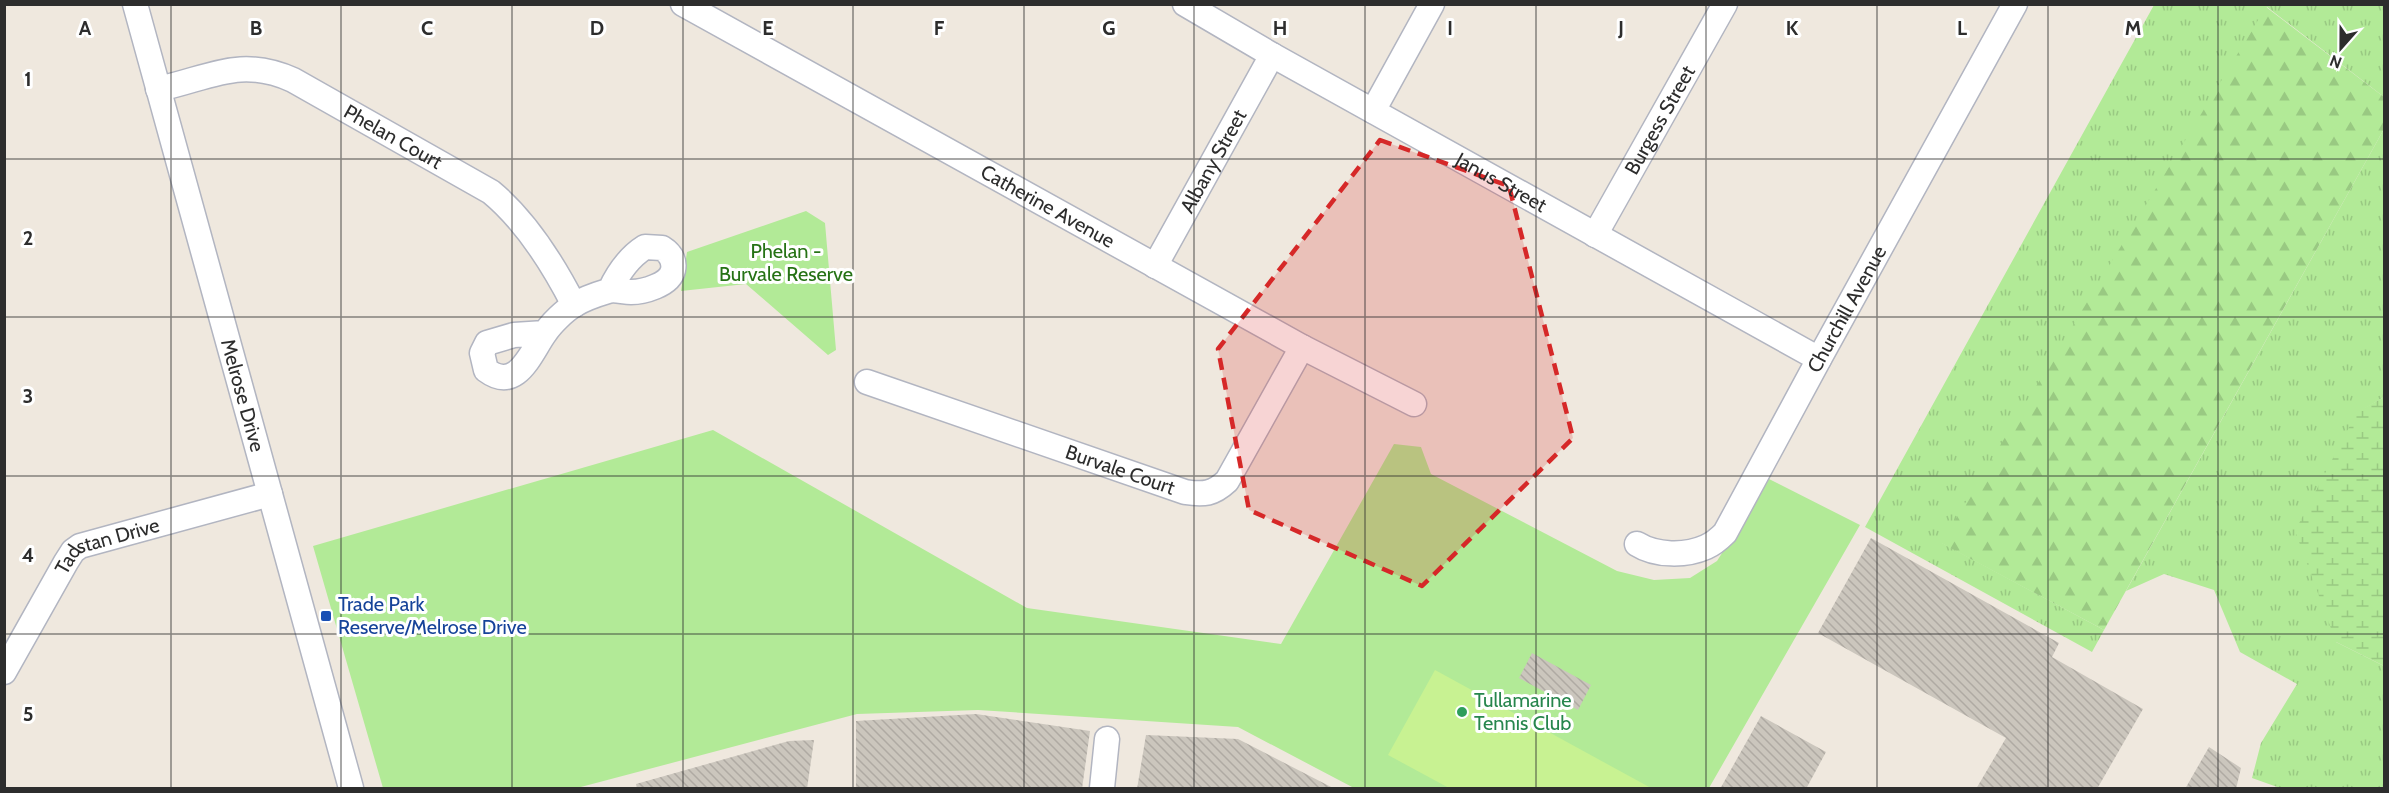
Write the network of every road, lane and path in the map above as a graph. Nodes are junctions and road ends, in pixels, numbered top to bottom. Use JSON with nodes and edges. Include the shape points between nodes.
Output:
{"nodes":[{"id":1,"x":135,"y":4,"type":"edge"},
{"id":2,"x":683,"y":4,"type":"edge"},
{"id":3,"x":1185,"y":4,"type":"edge"},
{"id":4,"x":1432,"y":4,"type":"edge"},
{"id":5,"x":1725,"y":4,"type":"edge"},
{"id":6,"x":2015,"y":4,"type":"edge"},
{"id":7,"x":1272,"y":55,"type":"junction"},
{"id":8,"x":158,"y":89,"type":"junction"},
{"id":9,"x":1373,"y":111,"type":"junction"},
{"id":10,"x":1595,"y":235,"type":"junction"},
{"id":11,"x":1155,"y":266,"type":"junction"},
{"id":12,"x":610,"y":290,"type":"dead end"},
{"id":13,"x":574,"y":305,"type":"junction"},
{"id":14,"x":545,"y":333,"type":"dead end"},
{"id":15,"x":1302,"y":347,"type":"junction"},
{"id":16,"x":1819,"y":359,"type":"junction"},
{"id":17,"x":867,"y":382,"type":"dead end"},
{"id":18,"x":1414,"y":404,"type":"dead end"},
{"id":19,"x":270,"y":494,"type":"junction"},
{"id":20,"x":1637,"y":544,"type":"dead end"},
{"id":21,"x":4,"y":672,"type":"edge"},
{"id":22,"x":1107,"y":739,"type":"dead end"},
{"id":23,"x":351,"y":789,"type":"edge"},
{"id":24,"x":1102,"y":789,"type":"edge"}],
"edges":[{"from":1,"to":8,"type":"street","name":"Melrose Drive"},
{"from":2,"to":11,"type":"street","name":"Catherine Avenue"},
{"from":3,"to":7,"type":"street","name":"Janus Street"},
{"from":4,"to":9,"type":"street"},
{"from":5,"to":10,"type":"street","name":"Burgess Street"},
{"from":6,"to":16,"type":"street","name":"Churchill Avenue"},
{"from":7,"to":9,"type":"street","name":"Janus Street"},
{"from":7,"to":11,"type":"street","name":"Albany Street"},
{"from":8,"to":13,"type":"street","name":"Phelan Court","via":[[225,70],[249,68],[293,80],[491,192],[521,222]]},
{"from":8,"to":19,"type":"street","name":"Melrose Drive"},
{"from":9,"to":10,"type":"street","name":"Janus Street"},
{"from":10,"to":16,"type":"street","name":"Janus Street"},
{"from":11,"to":15,"type":"street","name":"Catherine Avenue"},
{"from":12,"to":13,"type":"street"},
{"from":13,"to":14,"type":"street"},
{"from":15,"to":17,"type":"street","name":"Burvale Court","via":[[1227,481],[1209,494],[1185,492]]},
{"from":15,"to":18,"type":"street","name":"Catherine Avenue"},
{"from":16,"to":20,"type":"street","name":"Churchill Avenue","via":[[1725,533],[1707,547],[1689,552],[1662,553]]},
{"from":19,"to":21,"type":"street","name":"Tadstan Drive","via":[[80,546],[66,562]]},
{"from":19,"to":23,"type":"street","name":"Melrose Drive"},
{"from":22,"to":24,"type":"street"}]}
